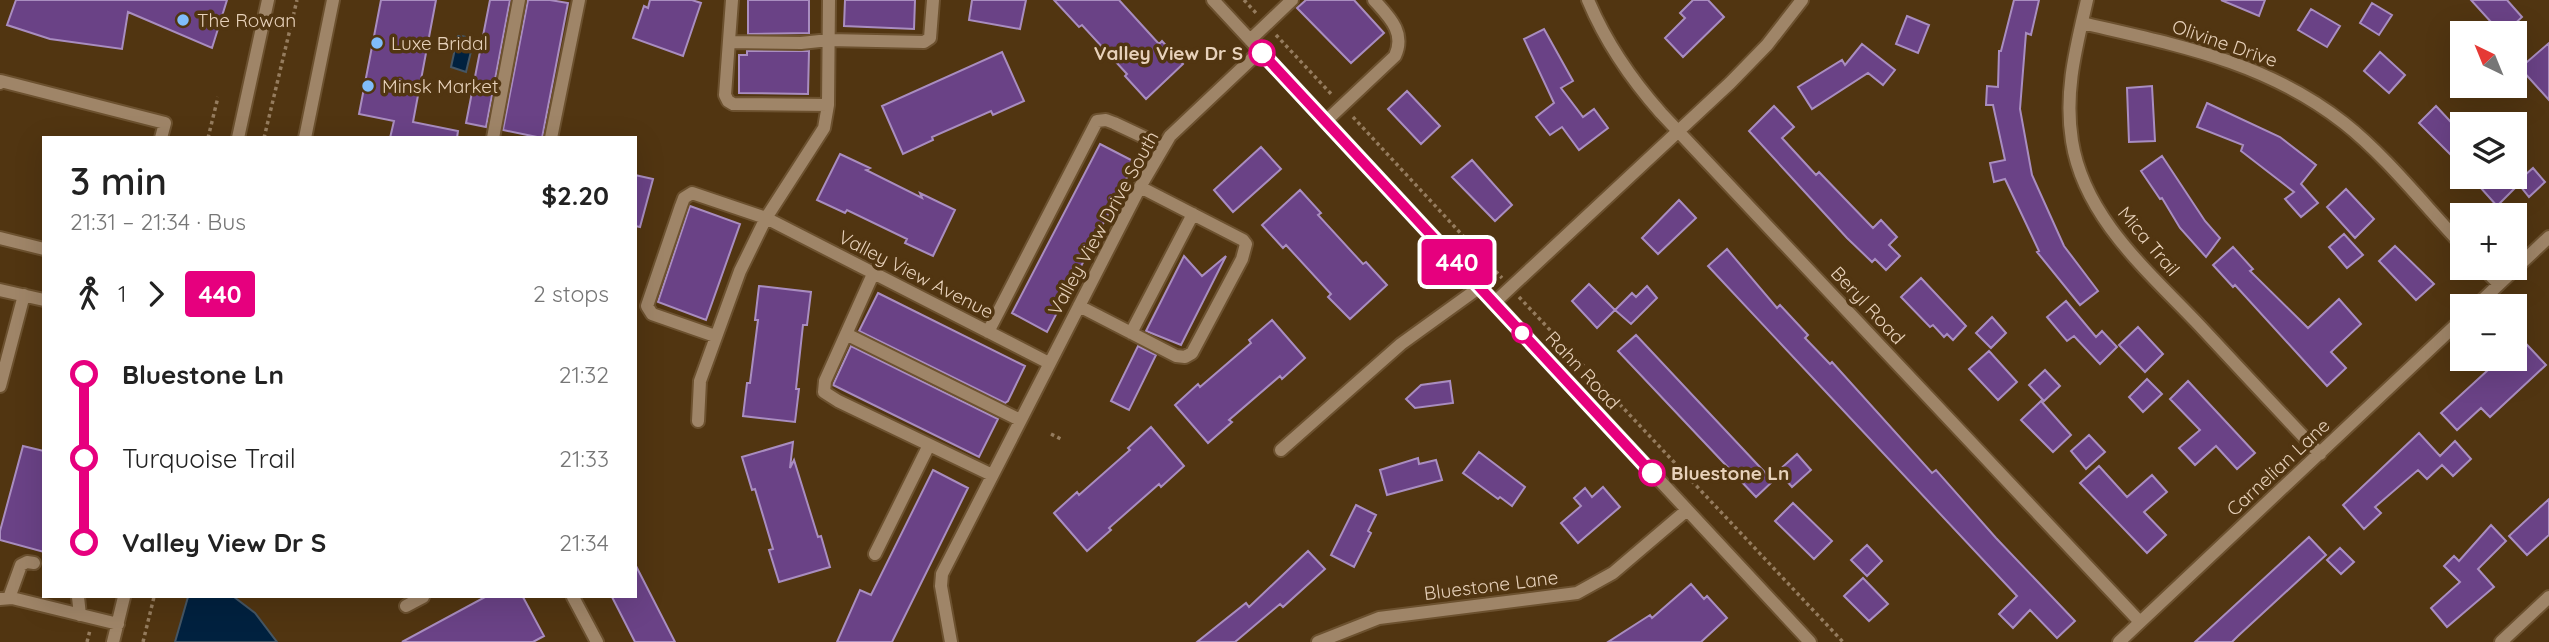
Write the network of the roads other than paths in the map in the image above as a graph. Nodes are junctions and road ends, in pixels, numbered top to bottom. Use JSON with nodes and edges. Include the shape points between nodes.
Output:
{"nodes":[{"id":1,"x":268,"y":0,"type":"edge"},
{"id":2,"x":333,"y":0,"type":"edge"},
{"id":3,"x":519,"y":0,"type":"edge"},
{"id":4,"x":579,"y":0,"type":"edge"},
{"id":5,"x":732,"y":0,"type":"edge"},
{"id":6,"x":829,"y":0,"type":"edge"},
{"id":7,"x":933,"y":0,"type":"edge"},
{"id":8,"x":1213,"y":0,"type":"edge"},
{"id":9,"x":1292,"y":0,"type":"edge"},
{"id":10,"x":1374,"y":0,"type":"edge"},
{"id":11,"x":1588,"y":0,"type":"edge"},
{"id":12,"x":1802,"y":0,"type":"edge"},
{"id":13,"x":2087,"y":0,"type":"edge"},
{"id":14,"x":2082,"y":23,"type":"junction"},
{"id":15,"x":829,"y":40,"type":"junction"},
{"id":16,"x":1250,"y":40,"type":"junction"},
{"id":17,"x":729,"y":42,"type":"junction"},
{"id":18,"x":1260,"y":51,"type":"junction"},
{"id":19,"x":0,"y":83,"type":"edge"},
{"id":20,"x":828,"y":105,"type":"junction"},
{"id":21,"x":1326,"y":121,"type":"junction"},
{"id":22,"x":1678,"y":132,"type":"junction"},
{"id":23,"x":162,"y":136,"type":"edge"},
{"id":24,"x":238,"y":136,"type":"edge"},
{"id":25,"x":305,"y":136,"type":"edge"},
{"id":26,"x":493,"y":136,"type":"edge"},
{"id":27,"x":551,"y":136,"type":"edge"},
{"id":28,"x":1163,"y":146,"type":"junction"},
{"id":29,"x":1140,"y":187,"type":"junction"},
{"id":30,"x":1193,"y":214,"type":"junction"},
{"id":31,"x":766,"y":218,"type":"junction"},
{"id":32,"x":2450,"y":232,"type":"edge"},
{"id":33,"x":2549,"y":237,"type":"edge"},
{"id":34,"x":0,"y":238,"type":"edge"},
{"id":35,"x":42,"y":248,"type":"edge"},
{"id":36,"x":873,"y":274,"type":"junction"},
{"id":37,"x":2495,"y":280,"type":"edge"},
{"id":38,"x":2499,"y":284,"type":"junction"},
{"id":39,"x":1480,"y":287,"type":"junction"},
{"id":40,"x":0,"y":290,"type":"edge"},
{"id":41,"x":2489,"y":294,"type":"edge"},
{"id":42,"x":24,"y":295,"type":"junction"},
{"id":43,"x":42,"y":300,"type":"edge"},
{"id":44,"x":1494,"y":303,"type":"junction"},
{"id":45,"x":1079,"y":306,"type":"junction"},
{"id":46,"x":2450,"y":330,"type":"edge"},
{"id":47,"x":988,"y":332,"type":"junction"},
{"id":48,"x":1131,"y":333,"type":"junction"},
{"id":49,"x":846,"y":334,"type":"junction"},
{"id":50,"x":715,"y":336,"type":"junction"},
{"id":51,"x":1049,"y":363,"type":"junction"},
{"id":52,"x":0,"y":386,"type":"edge"},
{"id":53,"x":698,"y":421,"type":"dead end"},
{"id":54,"x":1020,"y":421,"type":"junction"},
{"id":55,"x":929,"y":445,"type":"junction"},
{"id":56,"x":1281,"y":450,"type":"dead end"},
{"id":57,"x":2320,"y":454,"type":"junction"},
{"id":58,"x":992,"y":475,"type":"junction"},
{"id":59,"x":1687,"y":510,"type":"junction"},
{"id":60,"x":875,"y":554,"type":"dead end"},
{"id":61,"x":34,"y":563,"type":"dead end"},
{"id":62,"x":2549,"y":597,"type":"edge"},
{"id":63,"x":78,"y":598,"type":"edge"},
{"id":64,"x":124,"y":598,"type":"edge"},
{"id":65,"x":422,"y":598,"type":"edge"},
{"id":66,"x":573,"y":598,"type":"edge"},
{"id":67,"x":5,"y":599,"type":"edge"},
{"id":68,"x":406,"y":606,"type":"dead end"},
{"id":69,"x":80,"y":615,"type":"junction"},
{"id":70,"x":2140,"y":622,"type":"junction"},
{"id":71,"x":118,"y":624,"type":"junction"},
{"id":72,"x":594,"y":641,"type":"edge"},
{"id":73,"x":113,"y":642,"type":"edge"},
{"id":74,"x":951,"y":642,"type":"edge"},
{"id":75,"x":1318,"y":642,"type":"edge"},
{"id":76,"x":1810,"y":642,"type":"edge"},
{"id":77,"x":2119,"y":642,"type":"edge"},
{"id":78,"x":2501,"y":642,"type":"edge"}],
"edges":[{"from":1,"to":24,"type":"street"},
{"from":2,"to":25,"type":"street"},
{"from":3,"to":26,"type":"street"},
{"from":4,"to":27,"type":"street"},
{"from":5,"to":17,"type":"street"},
{"from":6,"to":15,"type":"street"},
{"from":7,"to":15,"type":"street","via":[[928,41]]},
{"from":8,"to":16,"type":"street","name":"Rahn Road"},
{"from":9,"to":16,"type":"street"},
{"from":10,"to":21,"type":"street","via":[[1394,22],[1399,47]]},
{"from":11,"to":22,"type":"street","name":"Beryl Road","via":[[1619,61]]},
{"from":12,"to":22,"type":"street","via":[[1758,54]]},
{"from":13,"to":14,"type":"street","name":"Mica Trail"},
{"from":14,"to":32,"type":"street","name":"Olivine Drive","via":[[2218,57],[2298,92],[2354,131]]},
{"from":14,"to":57,"type":"street","name":"Mica Trail","via":[[2070,75],[2069,109],[2075,156],[2094,202],[2122,243]]},
{"from":15,"to":17,"type":"street"},
{"from":15,"to":20,"type":"street"},
{"from":16,"to":18,"type":"street","name":"Rahn Road"},
{"from":17,"to":20,"type":"street","via":[[725,95],[730,103]]},
{"from":18,"to":21,"type":"street","name":"Rahn Road"},
{"from":18,"to":28,"type":"street","name":"Valley View Drive South"},
{"from":19,"to":23,"type":"street","via":[[165,123]]},
{"from":20,"to":31,"type":"street","via":[[820,137]]},
{"from":21,"to":39,"type":"street","name":"Rahn Road"},
{"from":22,"to":44,"type":"street"},
{"from":22,"to":70,"type":"street","name":"Beryl Road"},
{"from":28,"to":29,"type":"street","name":"Valley View Drive South"},
{"from":28,"to":47,"type":"street","via":[[1106,120],[1094,124]]},
{"from":29,"to":30,"type":"street"},
{"from":29,"to":45,"type":"street","name":"Valley View Drive South"},
{"from":30,"to":48,"type":"street"},
{"from":30,"to":48,"type":"street","via":[[1245,242],[1242,259],[1189,356],[1177,356]]},
{"from":31,"to":36,"type":"street","name":"Valley View Avenue"},
{"from":31,"to":50,"type":"street"},
{"from":31,"to":50,"type":"street","name":"Valley View Avenue","via":[[692,193],[684,198],[648,310]]},
{"from":33,"to":38,"type":"street"},
{"from":34,"to":35,"type":"street"},
{"from":36,"to":47,"type":"street","name":"Valley View Avenue"},
{"from":36,"to":49,"type":"street"},
{"from":37,"to":38,"type":"street"},
{"from":38,"to":41,"type":"street"},
{"from":39,"to":44,"type":"street","name":"Rahn Road"},
{"from":39,"to":56,"type":"street","via":[[1401,344]]},
{"from":40,"to":42,"type":"street"},
{"from":42,"to":43,"type":"street"},
{"from":42,"to":52,"type":"street"},
{"from":44,"to":59,"type":"street","name":"Rahn Road"},
{"from":45,"to":48,"type":"street"},
{"from":45,"to":51,"type":"street","name":"Valley View Drive South"},
{"from":46,"to":57,"type":"street","name":"Carnelian Lane"},
{"from":47,"to":51,"type":"street","name":"Valley View Avenue"},
{"from":49,"to":54,"type":"street"},
{"from":49,"to":55,"type":"street","via":[[824,392]]},
{"from":50,"to":53,"type":"street","via":[[700,381]]},
{"from":51,"to":54,"type":"street","name":"Valley View Drive South"},
{"from":54,"to":58,"type":"street","name":"Valley View Drive South"},
{"from":55,"to":58,"type":"street"},
{"from":55,"to":60,"type":"street"},
{"from":57,"to":70,"type":"street","name":"Carnelian Lane"},
{"from":58,"to":74,"type":"street","name":"Valley View Drive South","via":[[942,574]]},
{"from":59,"to":75,"type":"street","name":"Bluestone Lane","via":[[1613,573],[1577,593],[1379,618]]},
{"from":59,"to":76,"type":"street","name":"Rahn Road"},
{"from":61,"to":67,"type":"street","via":[[21,565]]},
{"from":62,"to":78,"type":"street"},
{"from":63,"to":69,"type":"street"},
{"from":64,"to":71,"type":"street"},
{"from":65,"to":68,"type":"street"},
{"from":66,"to":72,"type":"street"},
{"from":67,"to":69,"type":"street"},
{"from":69,"to":71,"type":"street"},
{"from":70,"to":77,"type":"street","name":"Carnelian Lane"},
{"from":71,"to":73,"type":"street"}]}
